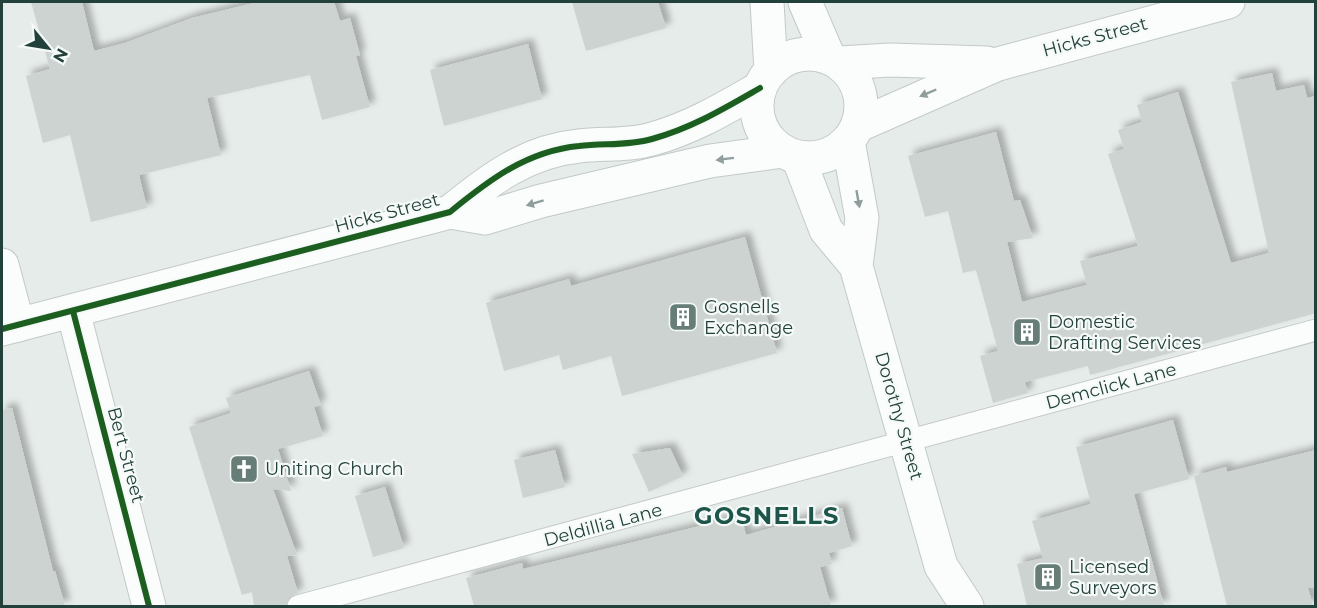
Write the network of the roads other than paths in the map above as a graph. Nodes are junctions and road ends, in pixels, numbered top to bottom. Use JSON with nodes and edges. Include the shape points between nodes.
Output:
{"nodes":[{"id":1,"x":767,"y":2,"type":"edge"},
{"id":2,"x":806,"y":2,"type":"edge"},
{"id":3,"x":1228,"y":2,"type":"edge"},
{"id":4,"x":834,"y":60,"type":"junction"},
{"id":5,"x":998,"y":64,"type":"junction"},
{"id":6,"x":765,"y":79,"type":"junction"},
{"id":7,"x":852,"y":133,"type":"junction"},
{"id":8,"x":791,"y":154,"type":"junction"},
{"id":9,"x":450,"y":212,"type":"junction"},
{"id":10,"x":2,"y":265,"type":"edge"},
{"id":11,"x":856,"y":266,"type":"junction"},
{"id":12,"x":73,"y":310,"type":"junction"},
{"id":13,"x":10,"y":327,"type":"edge"},
{"id":14,"x":1316,"y":330,"type":"edge"},
{"id":15,"x":907,"y":443,"type":"junction"},
{"id":16,"x":941,"y":566,"type":"junction"},
{"id":17,"x":149,"y":606,"type":"edge"},
{"id":18,"x":298,"y":606,"type":"edge"},
{"id":19,"x":937,"y":606,"type":"edge"},
{"id":20,"x":967,"y":606,"type":"edge"}],
"edges":[{"from":1,"to":6,"type":"main road"},
{"from":2,"to":4,"type":"main road"},
{"from":3,"to":5,"type":"main road","name":"Hicks Street"},
{"from":4,"to":5,"type":"main road","name":"Hicks Street"},
{"from":4,"to":6,"type":"main road","via":[[814,53],[797,55],[783,61]]},
{"from":4,"to":7,"type":"main road","via":[[852,75],[860,91],[862,108]]},
{"from":5,"to":7,"type":"main road","name":"Hicks Street","one_way":true},
{"from":6,"to":8,"type":"main road","via":[[758,116],[763,131]]},
{"from":6,"to":9,"type":"main road","name":"Hicks Street","via":[[701,122],[650,140],[581,145],[540,154],[489,180]]},
{"from":7,"to":8,"type":"main road","via":[[833,152],[816,158]]},
{"from":7,"to":11,"type":"main road","name":"Dorothy Street","one_way":true,"via":[[862,218]]},
{"from":8,"to":9,"type":"main road","name":"Hicks Street","one_way":true,"via":[[710,161],[485,218]]},
{"from":8,"to":11,"type":"main road","name":"Dorothy Street","via":[[826,230]]},
{"from":9,"to":12,"type":"main road","name":"Hicks Street"},
{"from":10,"to":13,"type":"main road"},
{"from":11,"to":15,"type":"main road","name":"Dorothy Street"},
{"from":12,"to":13,"type":"main road","name":"Hicks Street"},
{"from":12,"to":17,"type":"main road","name":"Bert Street"},
{"from":14,"to":15,"type":"lane","name":"Demclick Lane"},
{"from":15,"to":16,"type":"main road","name":"Dorothy Street"},
{"from":15,"to":18,"type":"lane","name":"Deldillia Lane"},
{"from":16,"to":19,"type":"main road","name":"Dorothy Street"},
{"from":16,"to":20,"type":"main road","name":"Dorothy Street"}]}
